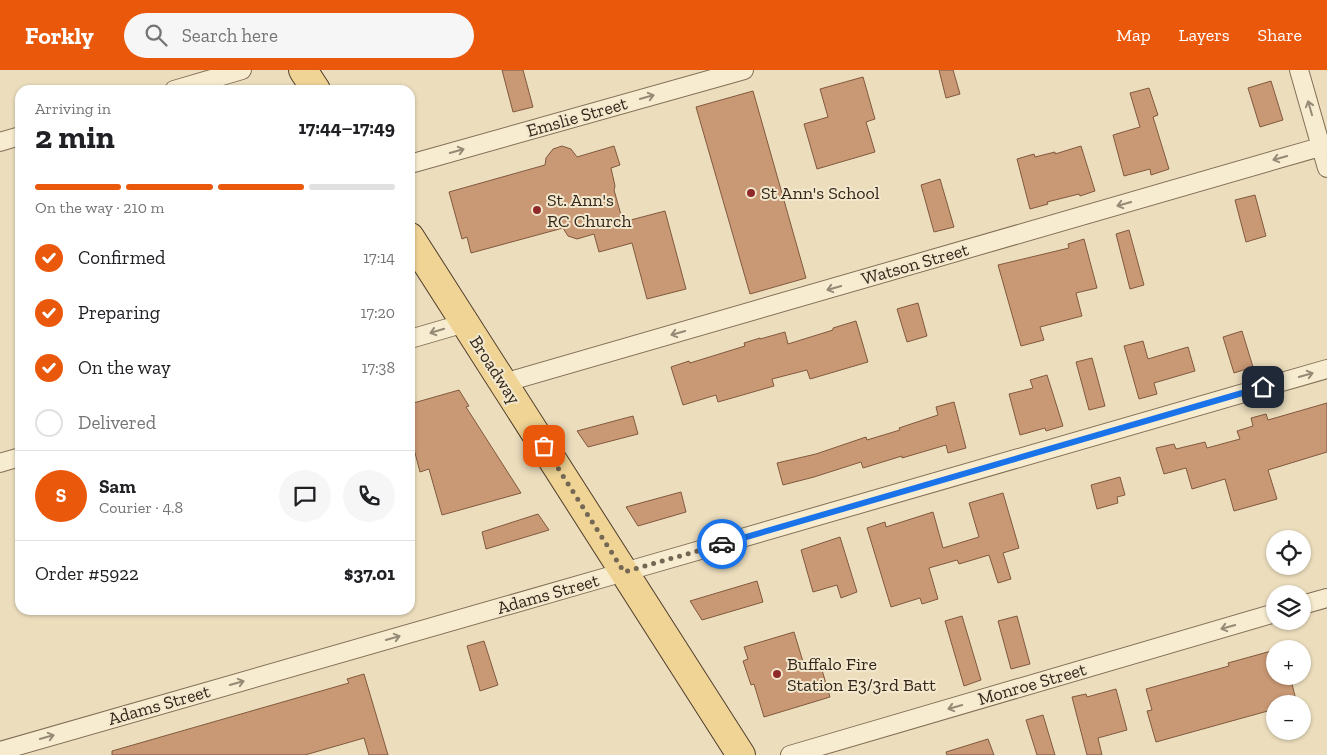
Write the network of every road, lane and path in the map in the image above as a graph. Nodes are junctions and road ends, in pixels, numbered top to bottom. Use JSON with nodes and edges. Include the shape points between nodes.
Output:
{"nodes":[{"id":1,"x":242,"y":70,"type":"edge"},
{"id":2,"x":303,"y":70,"type":"edge"},
{"id":3,"x":742,"y":70,"type":"edge"},
{"id":4,"x":1298,"y":70,"type":"edge"},
{"id":5,"x":191,"y":85,"type":"edge"},
{"id":6,"x":313,"y":85,"type":"edge"},
{"id":7,"x":15,"y":138,"type":"edge"},
{"id":8,"x":0,"y":142,"type":"edge"},
{"id":9,"x":1324,"y":146,"type":"edge"},
{"id":10,"x":415,"y":163,"type":"edge"},
{"id":11,"x":1327,"y":168,"type":"edge"},
{"id":12,"x":415,"y":245,"type":"edge"},
{"id":13,"x":465,"y":323,"type":"junction"},
{"id":14,"x":415,"y":338,"type":"edge"},
{"id":15,"x":1327,"y":369,"type":"edge"},
{"id":16,"x":503,"y":383,"type":"junction"},
{"id":17,"x":15,"y":458,"type":"edge"},
{"id":18,"x":0,"y":463,"type":"edge"},
{"id":19,"x":624,"y":572,"type":"junction"},
{"id":20,"x":1327,"y":598,"type":"edge"},
{"id":21,"x":1311,"y":602,"type":"edge"},
{"id":22,"x":1266,"y":616,"type":"edge"},
{"id":23,"x":0,"y":751,"type":"edge"},
{"id":24,"x":741,"y":755,"type":"edge"},
{"id":25,"x":790,"y":755,"type":"edge"}],
"edges":[{"from":1,"to":5,"type":"street"},
{"from":2,"to":6,"type":"main road"},
{"from":10,"to":3,"type":"street","name":"Emslie Street","one_way":true},
{"from":9,"to":4,"type":"street","one_way":true},
{"from":7,"to":8,"type":"street"},
{"from":9,"to":11,"type":"street"},
{"from":9,"to":16,"type":"street","name":"Watson Street","one_way":true},
{"from":12,"to":13,"type":"main road","name":"Broadway"},
{"from":13,"to":14,"type":"street","one_way":true},
{"from":13,"to":16,"type":"main road","name":"Broadway"},
{"from":19,"to":15,"type":"street","name":"Adams Street","one_way":true},
{"from":16,"to":19,"type":"main road","name":"Broadway"},
{"from":17,"to":18,"type":"street"},
{"from":23,"to":19,"type":"street","name":"Adams Street","one_way":true},
{"from":19,"to":24,"type":"main road","name":"Broadway"},
{"from":20,"to":21,"type":"street"},
{"from":22,"to":25,"type":"street","name":"Monroe Street","one_way":true}]}
